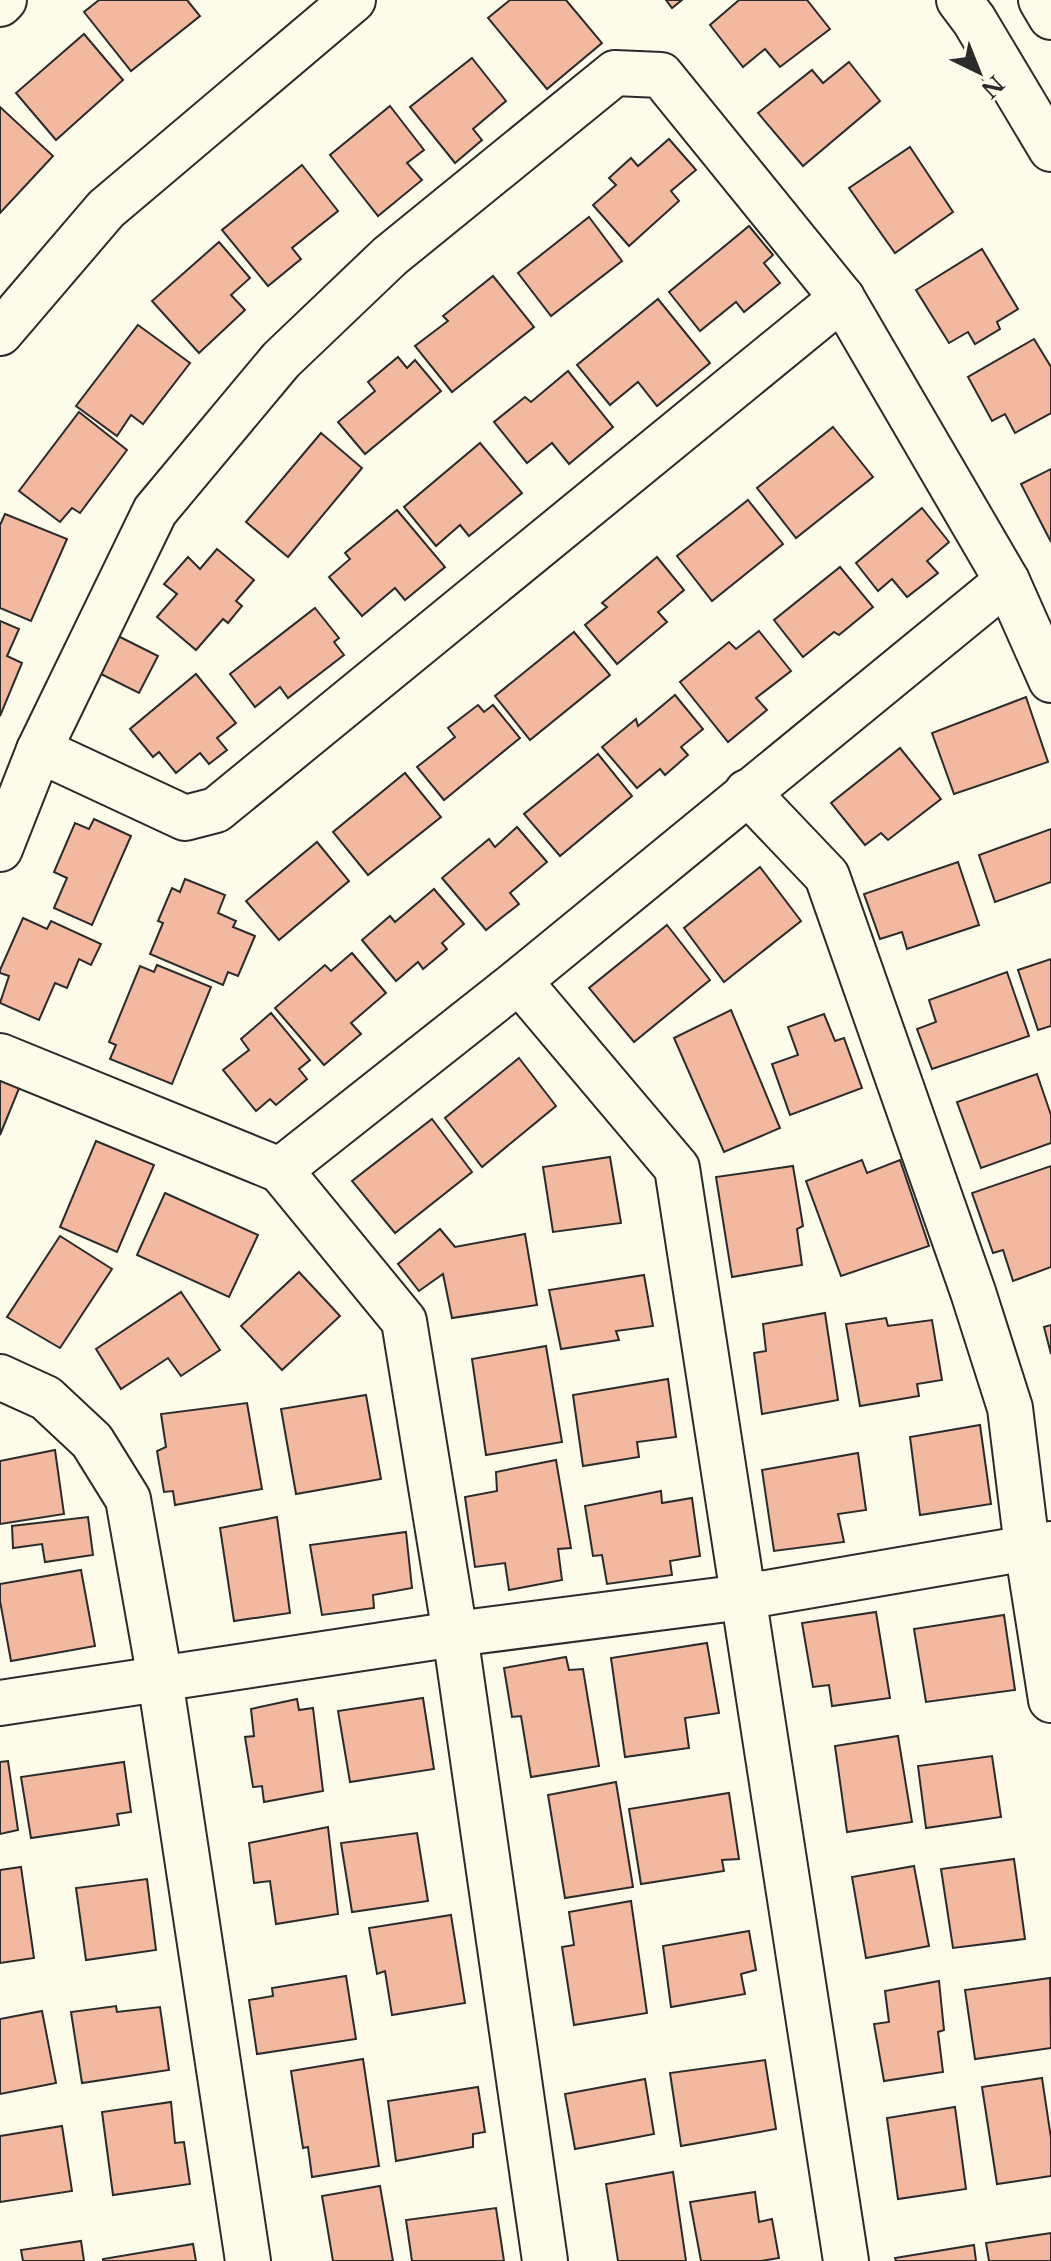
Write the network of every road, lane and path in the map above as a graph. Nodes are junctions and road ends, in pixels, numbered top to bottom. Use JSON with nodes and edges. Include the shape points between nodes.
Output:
{"nodes":[{"id":1,"x":353,"y":0,"type":"edge"},
{"id":2,"x":959,"y":0,"type":"edge"},
{"id":3,"x":1041,"y":0,"type":"edge"},
{"id":4,"x":1051,"y":17,"type":"edge"},
{"id":5,"x":1051,"y":149,"type":"edge"},
{"id":6,"x":842,"y":298,"type":"junction"},
{"id":7,"x":0,"y":333,"type":"edge"},
{"id":8,"x":1007,"y":581,"type":"junction"},
{"id":9,"x":1051,"y":680,"type":"edge"},
{"id":10,"x":39,"y":750,"type":"junction"},
{"id":11,"x":747,"y":792,"type":"junction"},
{"id":12,"x":0,"y":849,"type":"edge"},
{"id":13,"x":519,"y":981,"type":"junction"},
{"id":14,"x":0,"y":1056,"type":"edge"},
{"id":15,"x":280,"y":1170,"type":"junction"},
{"id":16,"x":0,"y":1377,"type":"edge"},
{"id":17,"x":1039,"y":1545,"type":"edge"},
{"id":18,"x":743,"y":1597,"type":"junction"},
{"id":19,"x":455,"y":1634,"type":"junction"},
{"id":20,"x":160,"y":1679,"type":"junction"},
{"id":21,"x":1051,"y":1700,"type":"edge"},
{"id":22,"x":0,"y":1703,"type":"edge"},
{"id":23,"x":248,"y":2261,"type":"edge"},
{"id":24,"x":545,"y":2261,"type":"edge"},
{"id":25,"x":846,"y":2261,"type":"edge"}],
"edges":[{"from":1,"to":7,"type":"street","via":[[106,209]]},
{"from":2,"to":5,"type":"street"},
{"from":3,"to":4,"type":"street"},
{"from":6,"to":8,"type":"street"},
{"from":6,"to":10,"type":"street","via":[[216,810],[185,818]]},
{"from":6,"to":10,"type":"street","via":[[661,75],[615,73],[390,256],[281,360],[155,511]]},
{"from":8,"to":9,"type":"street"},
{"from":8,"to":11,"type":"street"},
{"from":10,"to":12,"type":"street"},
{"from":11,"to":13,"type":"street"},
{"from":11,"to":17,"type":"street","via":[[827,876],[1010,1408]]},
{"from":13,"to":15,"type":"street"},
{"from":13,"to":18,"type":"street","via":[[677,1168]]},
{"from":14,"to":15,"type":"street"},
{"from":15,"to":19,"type":"street","via":[[404,1321]]},
{"from":16,"to":20,"type":"street","via":[[46,1398],[92,1441],[128,1499]]},
{"from":17,"to":18,"type":"street"},
{"from":17,"to":21,"type":"street"},
{"from":18,"to":19,"type":"street"},
{"from":18,"to":25,"type":"street"},
{"from":19,"to":20,"type":"street"},
{"from":19,"to":24,"type":"street"},
{"from":20,"to":22,"type":"street"},
{"from":20,"to":23,"type":"street"}]}
